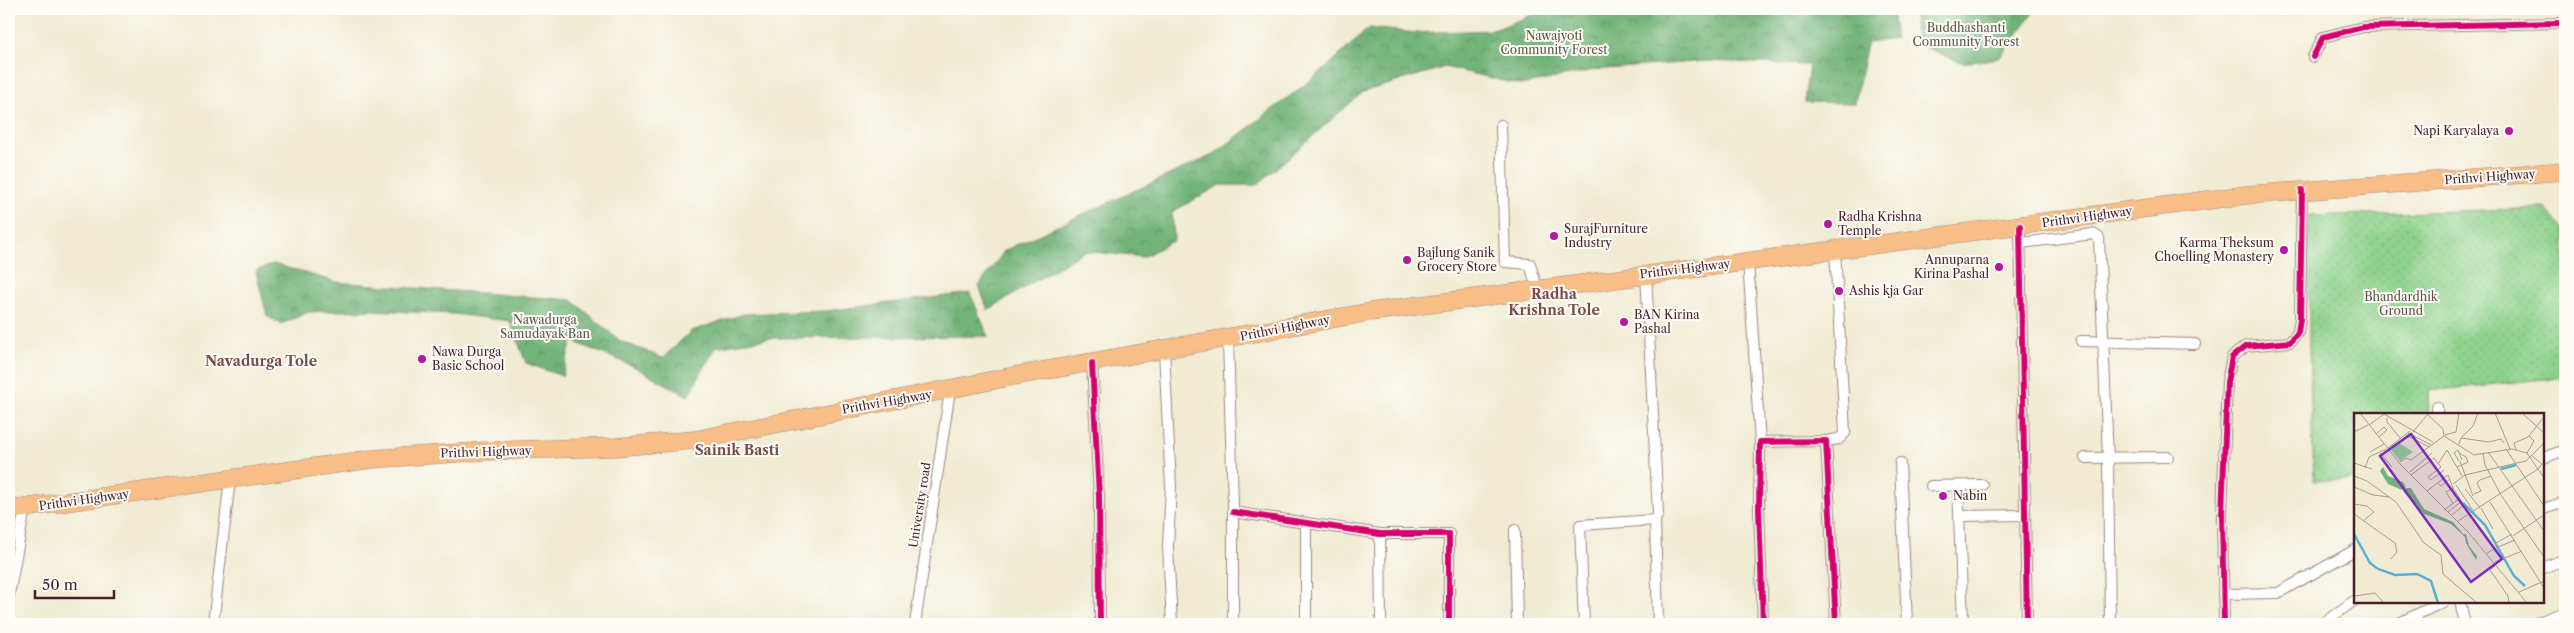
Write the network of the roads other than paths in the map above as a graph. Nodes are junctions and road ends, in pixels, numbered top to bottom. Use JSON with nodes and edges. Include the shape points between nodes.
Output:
{"nodes":[{"id":1,"x":2565,"y":23,"type":"edge"},
{"id":2,"x":2312,"y":58,"type":"dead end"},
{"id":3,"x":1501,"y":125,"type":"dead end"},
{"id":4,"x":2565,"y":171,"type":"edge"},
{"id":5,"x":2302,"y":190,"type":"junction"},
{"id":6,"x":2020,"y":234,"type":"junction"},
{"id":7,"x":1835,"y":249,"type":"junction"},
{"id":8,"x":1748,"y":261,"type":"junction"},
{"id":9,"x":1646,"y":273,"type":"junction"},
{"id":10,"x":1537,"y":288,"type":"junction"},
{"id":11,"x":1228,"y":339,"type":"junction"},
{"id":12,"x":2081,"y":340,"type":"dead end"},
{"id":13,"x":2104,"y":341,"type":"junction"},
{"id":14,"x":2195,"y":344,"type":"dead end"},
{"id":15,"x":1164,"y":350,"type":"junction"},
{"id":16,"x":1092,"y":363,"type":"junction"},
{"id":17,"x":950,"y":390,"type":"junction"},
{"id":18,"x":1826,"y":441,"type":"junction"},
{"id":19,"x":1760,"y":442,"type":"junction"},
{"id":20,"x":2565,"y":450,"type":"edge"},
{"id":21,"x":2168,"y":457,"type":"dead end"},
{"id":22,"x":2085,"y":458,"type":"dead end"},
{"id":23,"x":2108,"y":458,"type":"junction"},
{"id":24,"x":2544,"y":458,"type":"edge"},
{"id":25,"x":1900,"y":463,"type":"dead end"},
{"id":26,"x":230,"y":479,"type":"junction"},
{"id":27,"x":1983,"y":485,"type":"dead end"},
{"id":28,"x":1931,"y":486,"type":"dead end"},
{"id":29,"x":1958,"y":486,"type":"junction"},
{"id":30,"x":2565,"y":502,"type":"edge"},
{"id":31,"x":17,"y":509,"type":"edge"},
{"id":32,"x":2544,"y":509,"type":"edge"},
{"id":33,"x":1233,"y":512,"type":"junction"},
{"id":34,"x":2026,"y":515,"type":"junction"},
{"id":35,"x":1960,"y":516,"type":"junction"},
{"id":36,"x":1655,"y":520,"type":"junction"},
{"id":37,"x":1306,"y":523,"type":"junction"},
{"id":38,"x":1515,"y":530,"type":"dead end"},
{"id":39,"x":1380,"y":534,"type":"junction"},
{"id":40,"x":2354,"y":551,"type":"edge"},
{"id":41,"x":2565,"y":559,"type":"edge"},
{"id":42,"x":2544,"y":568,"type":"edge"},
{"id":43,"x":2223,"y":594,"type":"junction"},
{"id":44,"x":9,"y":595,"type":"edge"},
{"id":45,"x":2354,"y":601,"type":"edge"},
{"id":46,"x":2441,"y":603,"type":"edge"},
{"id":47,"x":2460,"y":603,"type":"edge"},
{"id":48,"x":2565,"y":612,"type":"edge"},
{"id":49,"x":213,"y":624,"type":"edge"},
{"id":50,"x":915,"y":624,"type":"edge"},
{"id":51,"x":1100,"y":624,"type":"edge"},
{"id":52,"x":1172,"y":624,"type":"edge"},
{"id":53,"x":1233,"y":624,"type":"edge"},
{"id":54,"x":1306,"y":624,"type":"edge"},
{"id":55,"x":1381,"y":624,"type":"edge"},
{"id":56,"x":1449,"y":624,"type":"edge"},
{"id":57,"x":1517,"y":624,"type":"edge"},
{"id":58,"x":1584,"y":624,"type":"edge"},
{"id":59,"x":1658,"y":624,"type":"edge"},
{"id":60,"x":1762,"y":624,"type":"edge"},
{"id":61,"x":1836,"y":624,"type":"edge"},
{"id":62,"x":1907,"y":624,"type":"edge"},
{"id":63,"x":1963,"y":624,"type":"edge"},
{"id":64,"x":2026,"y":624,"type":"edge"},
{"id":65,"x":2110,"y":624,"type":"edge"},
{"id":66,"x":2224,"y":624,"type":"edge"},
{"id":67,"x":2322,"y":624,"type":"edge"},
{"id":68,"x":2397,"y":624,"type":"edge"},
{"id":69,"x":2465,"y":624,"type":"edge"},
{"id":70,"x":2533,"y":624,"type":"edge"}],
"edges":[{"from":1,"to":2,"type":"street","via":[[2363,27],[2323,37]]},
{"from":3,"to":10,"type":"street","via":[[1504,262],[1530,264]]},
{"from":4,"to":5,"type":"highway","name":"Prithvi Highway"},
{"from":5,"to":6,"type":"highway","name":"Prithvi Highway","via":[[2246,194]]},
{"from":5,"to":43,"type":"street","via":[[2298,332],[2290,342],[2246,346],[2232,357],[2227,382]]},
{"from":6,"to":7,"type":"highway","name":"Prithvi Highway"},
{"from":6,"to":13,"type":"street","via":[[2093,234],[2099,238]]},
{"from":6,"to":34,"type":"street"},
{"from":7,"to":8,"type":"highway","name":"Prithvi Highway"},
{"from":7,"to":18,"type":"street","via":[[1845,433],[1839,439]]},
{"from":8,"to":9,"type":"highway","name":"Prithvi Highway"},
{"from":8,"to":19,"type":"street"},
{"from":9,"to":10,"type":"highway","name":"Prithvi Highway"},
{"from":9,"to":36,"type":"street","via":[[1658,514]]},
{"from":10,"to":11,"type":"highway","name":"Prithvi Highway","via":[[1370,312]]},
{"from":11,"to":15,"type":"highway","name":"Prithvi Highway"},
{"from":11,"to":33,"type":"street"},
{"from":12,"to":13,"type":"street"},
{"from":13,"to":14,"type":"street"},
{"from":13,"to":23,"type":"street"},
{"from":15,"to":16,"type":"highway","name":"Prithvi Highway"},
{"from":15,"to":52,"type":"street","via":[[1171,487],[1168,546]]},
{"from":16,"to":17,"type":"highway","name":"Prithvi Highway"},
{"from":16,"to":51,"type":"street","via":[[1099,496]]},
{"from":17,"to":26,"type":"highway","name":"Prithvi Highway","via":[[695,440],[372,459]]},
{"from":17,"to":50,"type":"street","name":"University road"},
{"from":18,"to":19,"type":"street"},
{"from":18,"to":61,"type":"street"},
{"from":19,"to":60,"type":"street"},
{"from":20,"to":24,"type":"street"},
{"from":21,"to":23,"type":"street"},
{"from":22,"to":23,"type":"street"},
{"from":23,"to":65,"type":"street"},
{"from":25,"to":62,"type":"street"},
{"from":26,"to":31,"type":"highway","name":"Prithvi Highway"},
{"from":26,"to":49,"type":"street"},
{"from":27,"to":29,"type":"street"},
{"from":28,"to":29,"type":"street"},
{"from":29,"to":35,"type":"street"},
{"from":30,"to":32,"type":"street"},
{"from":31,"to":44,"type":"street"},
{"from":33,"to":37,"type":"street"},
{"from":33,"to":53,"type":"street"},
{"from":34,"to":35,"type":"street"},
{"from":34,"to":64,"type":"street"},
{"from":35,"to":63,"type":"street"},
{"from":36,"to":58,"type":"street","via":[[1580,525]]},
{"from":36,"to":59,"type":"street"},
{"from":37,"to":39,"type":"street"},
{"from":37,"to":54,"type":"street"},
{"from":38,"to":57,"type":"street"},
{"from":39,"to":55,"type":"street"},
{"from":39,"to":56,"type":"street","via":[[1449,534]]},
{"from":40,"to":43,"type":"street","via":[[2278,593]]},
{"from":41,"to":42,"type":"street"},
{"from":43,"to":66,"type":"street"},
{"from":45,"to":67,"type":"street"},
{"from":46,"to":68,"type":"street"},
{"from":47,"to":69,"type":"street"},
{"from":48,"to":70,"type":"street"}]}
